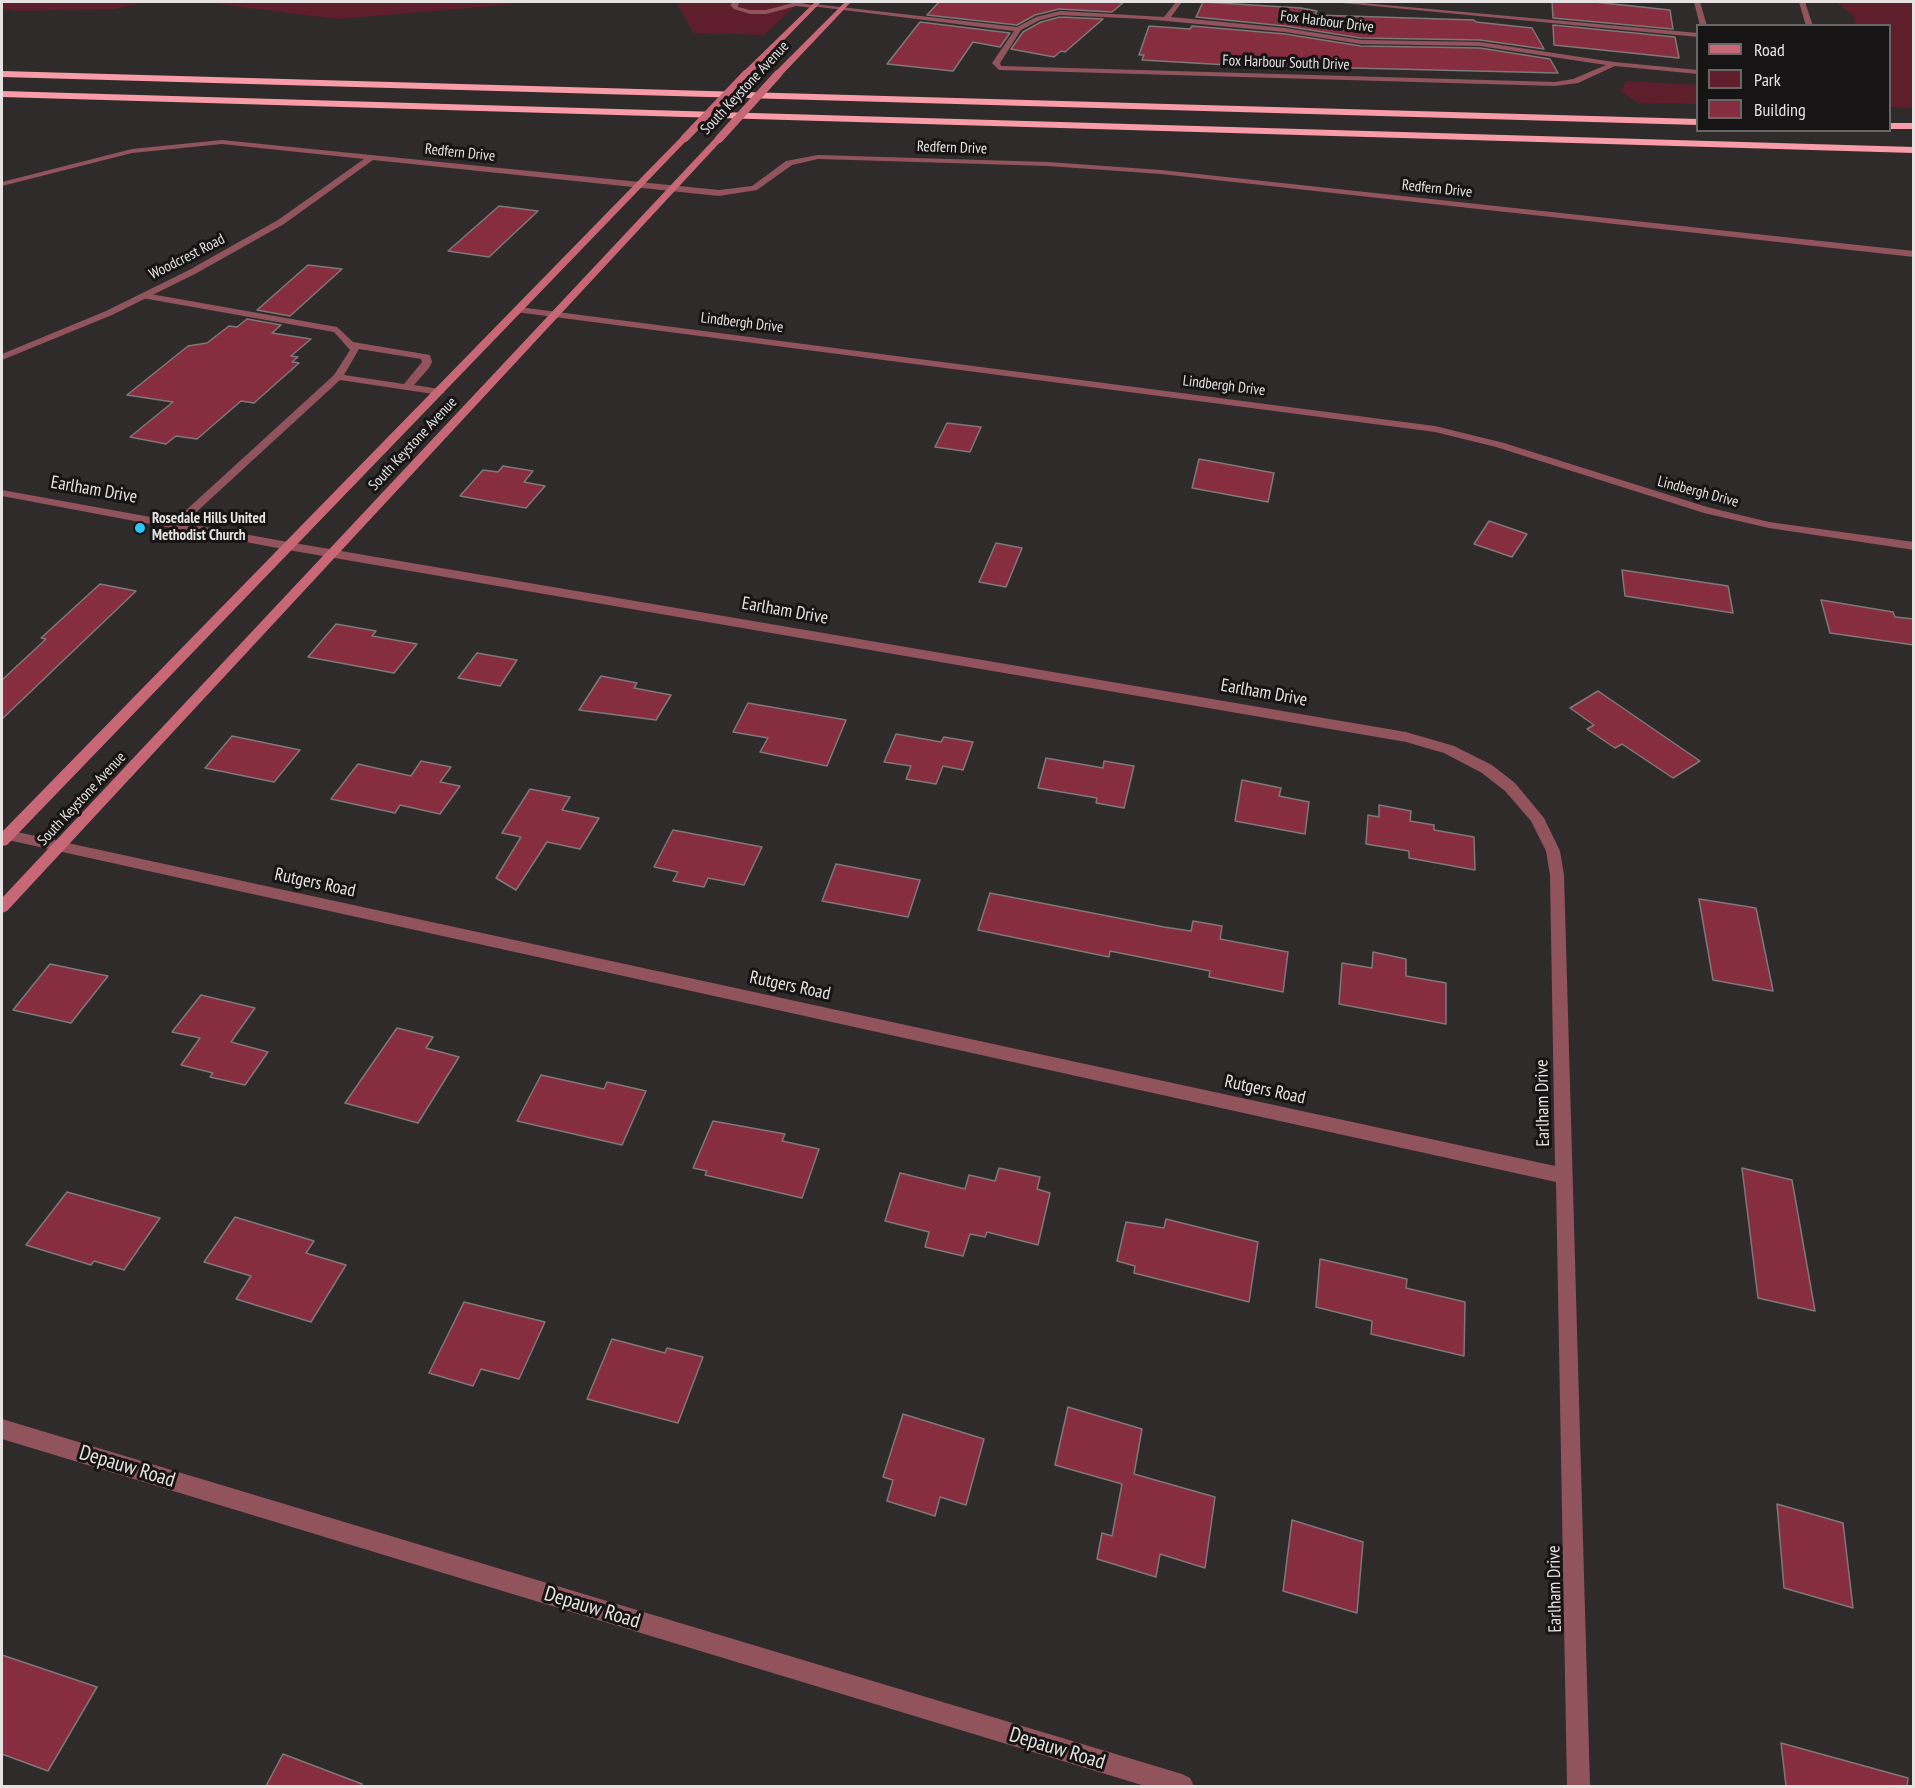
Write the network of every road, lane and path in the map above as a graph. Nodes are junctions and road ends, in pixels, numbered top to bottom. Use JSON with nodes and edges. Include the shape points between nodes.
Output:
{"nodes":[{"id":1,"x":736,"y":2,"type":"edge"},
{"id":2,"x":848,"y":2,"type":"edge"},
{"id":3,"x":1179,"y":2,"type":"edge"},
{"id":4,"x":1335,"y":2,"type":"edge"},
{"id":5,"x":1697,"y":2,"type":"edge"},
{"id":6,"x":1802,"y":2,"type":"edge"},
{"id":7,"x":1443,"y":3,"type":"edge"},
{"id":8,"x":816,"y":4,"type":"edge"},
{"id":9,"x":1398,"y":7,"type":"junction"},
{"id":10,"x":841,"y":9,"type":"junction"},
{"id":11,"x":1166,"y":19,"type":"junction"},
{"id":12,"x":1703,"y":24,"type":"edge"},
{"id":13,"x":1809,"y":24,"type":"edge"},
{"id":14,"x":1018,"y":29,"type":"junction"},
{"id":15,"x":1696,"y":35,"type":"edge"},
{"id":16,"x":1614,"y":64,"type":"junction"},
{"id":17,"x":1696,"y":72,"type":"edge"},
{"id":18,"x":2,"y":74,"type":"edge"},
{"id":19,"x":2,"y":94,"type":"edge"},
{"id":20,"x":1696,"y":122,"type":"edge"},
{"id":21,"x":1891,"y":126,"type":"edge"},
{"id":22,"x":1914,"y":126,"type":"edge"},
{"id":23,"x":1914,"y":150,"type":"edge"},
{"id":24,"x":372,"y":157,"type":"junction"},
{"id":25,"x":2,"y":184,"type":"edge"},
{"id":26,"x":638,"y":186,"type":"junction"},
{"id":27,"x":670,"y":189,"type":"junction"},
{"id":28,"x":1914,"y":254,"type":"edge"},
{"id":29,"x":145,"y":296,"type":"junction"},
{"id":30,"x":519,"y":310,"type":"junction"},
{"id":31,"x":555,"y":314,"type":"junction"},
{"id":32,"x":352,"y":345,"type":"junction"},
{"id":33,"x":2,"y":357,"type":"edge"},
{"id":34,"x":338,"y":377,"type":"junction"},
{"id":35,"x":405,"y":387,"type":"junction"},
{"id":36,"x":440,"y":392,"type":"junction"},
{"id":37,"x":2,"y":493,"type":"edge"},
{"id":38,"x":176,"y":525,"type":"junction"},
{"id":39,"x":288,"y":546,"type":"junction"},
{"id":40,"x":1914,"y":546,"type":"edge"},
{"id":41,"x":332,"y":553,"type":"junction"},
{"id":42,"x":5,"y":838,"type":"edge"},
{"id":43,"x":58,"y":846,"type":"junction"},
{"id":44,"x":2,"y":907,"type":"edge"},
{"id":45,"x":1564,"y":1176,"type":"junction"},
{"id":46,"x":2,"y":1429,"type":"edge"},
{"id":47,"x":1182,"y":1786,"type":"edge"},
{"id":48,"x":1579,"y":1786,"type":"edge"}],
"edges":[{"from":1,"to":8,"type":"street","via":[[736,8],[750,12]]},
{"from":2,"to":10,"type":"main road","name":"South Keystone Avenue"},
{"from":3,"to":11,"type":"street"},
{"from":4,"to":9,"type":"street"},
{"from":5,"to":12,"type":"street"},
{"from":6,"to":13,"type":"street"},
{"from":7,"to":9,"type":"street"},
{"from":8,"to":10,"type":"street"},
{"from":8,"to":26,"type":"main road","name":"South Keystone Avenue","bridge":true},
{"from":9,"to":15,"type":"street"},
{"from":10,"to":14,"type":"street"},
{"from":10,"to":27,"type":"main road","name":"South Keystone Avenue","bridge":true},
{"from":11,"to":14,"type":"street","name":"Fox Harbour Drive","via":[[1060,13],[1038,18]]},
{"from":11,"to":16,"type":"street","name":"Fox Harbour Drive","via":[[1285,30],[1361,42],[1480,44]]},
{"from":14,"to":16,"type":"street","name":"Fox Harbour South Drive","via":[[996,63],[999,68],[1559,84]]},
{"from":16,"to":17,"type":"street","name":"Fox Harbour Drive"},
{"from":18,"to":20,"type":"highway"},
{"from":19,"to":23,"type":"highway"},
{"from":21,"to":22,"type":"highway"},
{"from":24,"to":25,"type":"street","name":"Redfern Drive","via":[[260,144],[202,142],[132,150]]},
{"from":24,"to":26,"type":"street","name":"Redfern Drive"},
{"from":24,"to":29,"type":"street","name":"Woodcrest Road","via":[[281,222]]},
{"from":26,"to":27,"type":"street","name":"Redfern Drive"},
{"from":26,"to":30,"type":"main road","name":"South Keystone Avenue"},
{"from":27,"to":28,"type":"street","name":"Redfern Drive","via":[[738,192],[763,183],[789,163],[818,158],[1048,164]]},
{"from":27,"to":31,"type":"main road","name":"South Keystone Avenue"},
{"from":29,"to":32,"type":"street","via":[[322,326],[337,330]]},
{"from":29,"to":33,"type":"street","name":"Woodcrest Road"},
{"from":30,"to":31,"type":"street","name":"Lindbergh Drive"},
{"from":30,"to":36,"type":"main road","name":"South Keystone Avenue"},
{"from":31,"to":40,"type":"street","name":"Lindbergh Drive","via":[[1435,429],[1500,445],[1704,510],[1769,525]]},
{"from":31,"to":41,"type":"main road","name":"South Keystone Avenue"},
{"from":32,"to":34,"type":"street","via":[[352,358]]},
{"from":32,"to":35,"type":"street","via":[[426,357],[424,368]]},
{"from":34,"to":35,"type":"street"},
{"from":34,"to":38,"type":"street"},
{"from":35,"to":36,"type":"street"},
{"from":36,"to":39,"type":"main road","name":"South Keystone Avenue"},
{"from":37,"to":38,"type":"street","name":"Earlham Drive"},
{"from":38,"to":39,"type":"street","name":"Earlham Drive"},
{"from":39,"to":41,"type":"street","name":"Earlham Drive"},
{"from":39,"to":42,"type":"main road","name":"South Keystone Avenue"},
{"from":41,"to":43,"type":"main road","name":"South Keystone Avenue"},
{"from":41,"to":45,"type":"street","name":"Earlham Drive","via":[[1394,735],[1449,749],[1487,769],[1510,787],[1537,818],[1553,851],[1557,875]]},
{"from":42,"to":43,"type":"street","name":"Rutgers Road"},
{"from":43,"to":44,"type":"main road","name":"South Keystone Avenue"},
{"from":43,"to":45,"type":"street","name":"Rutgers Road"},
{"from":45,"to":48,"type":"street","name":"Earlham Drive"},
{"from":46,"to":47,"type":"street","name":"Depauw Road"}]}
